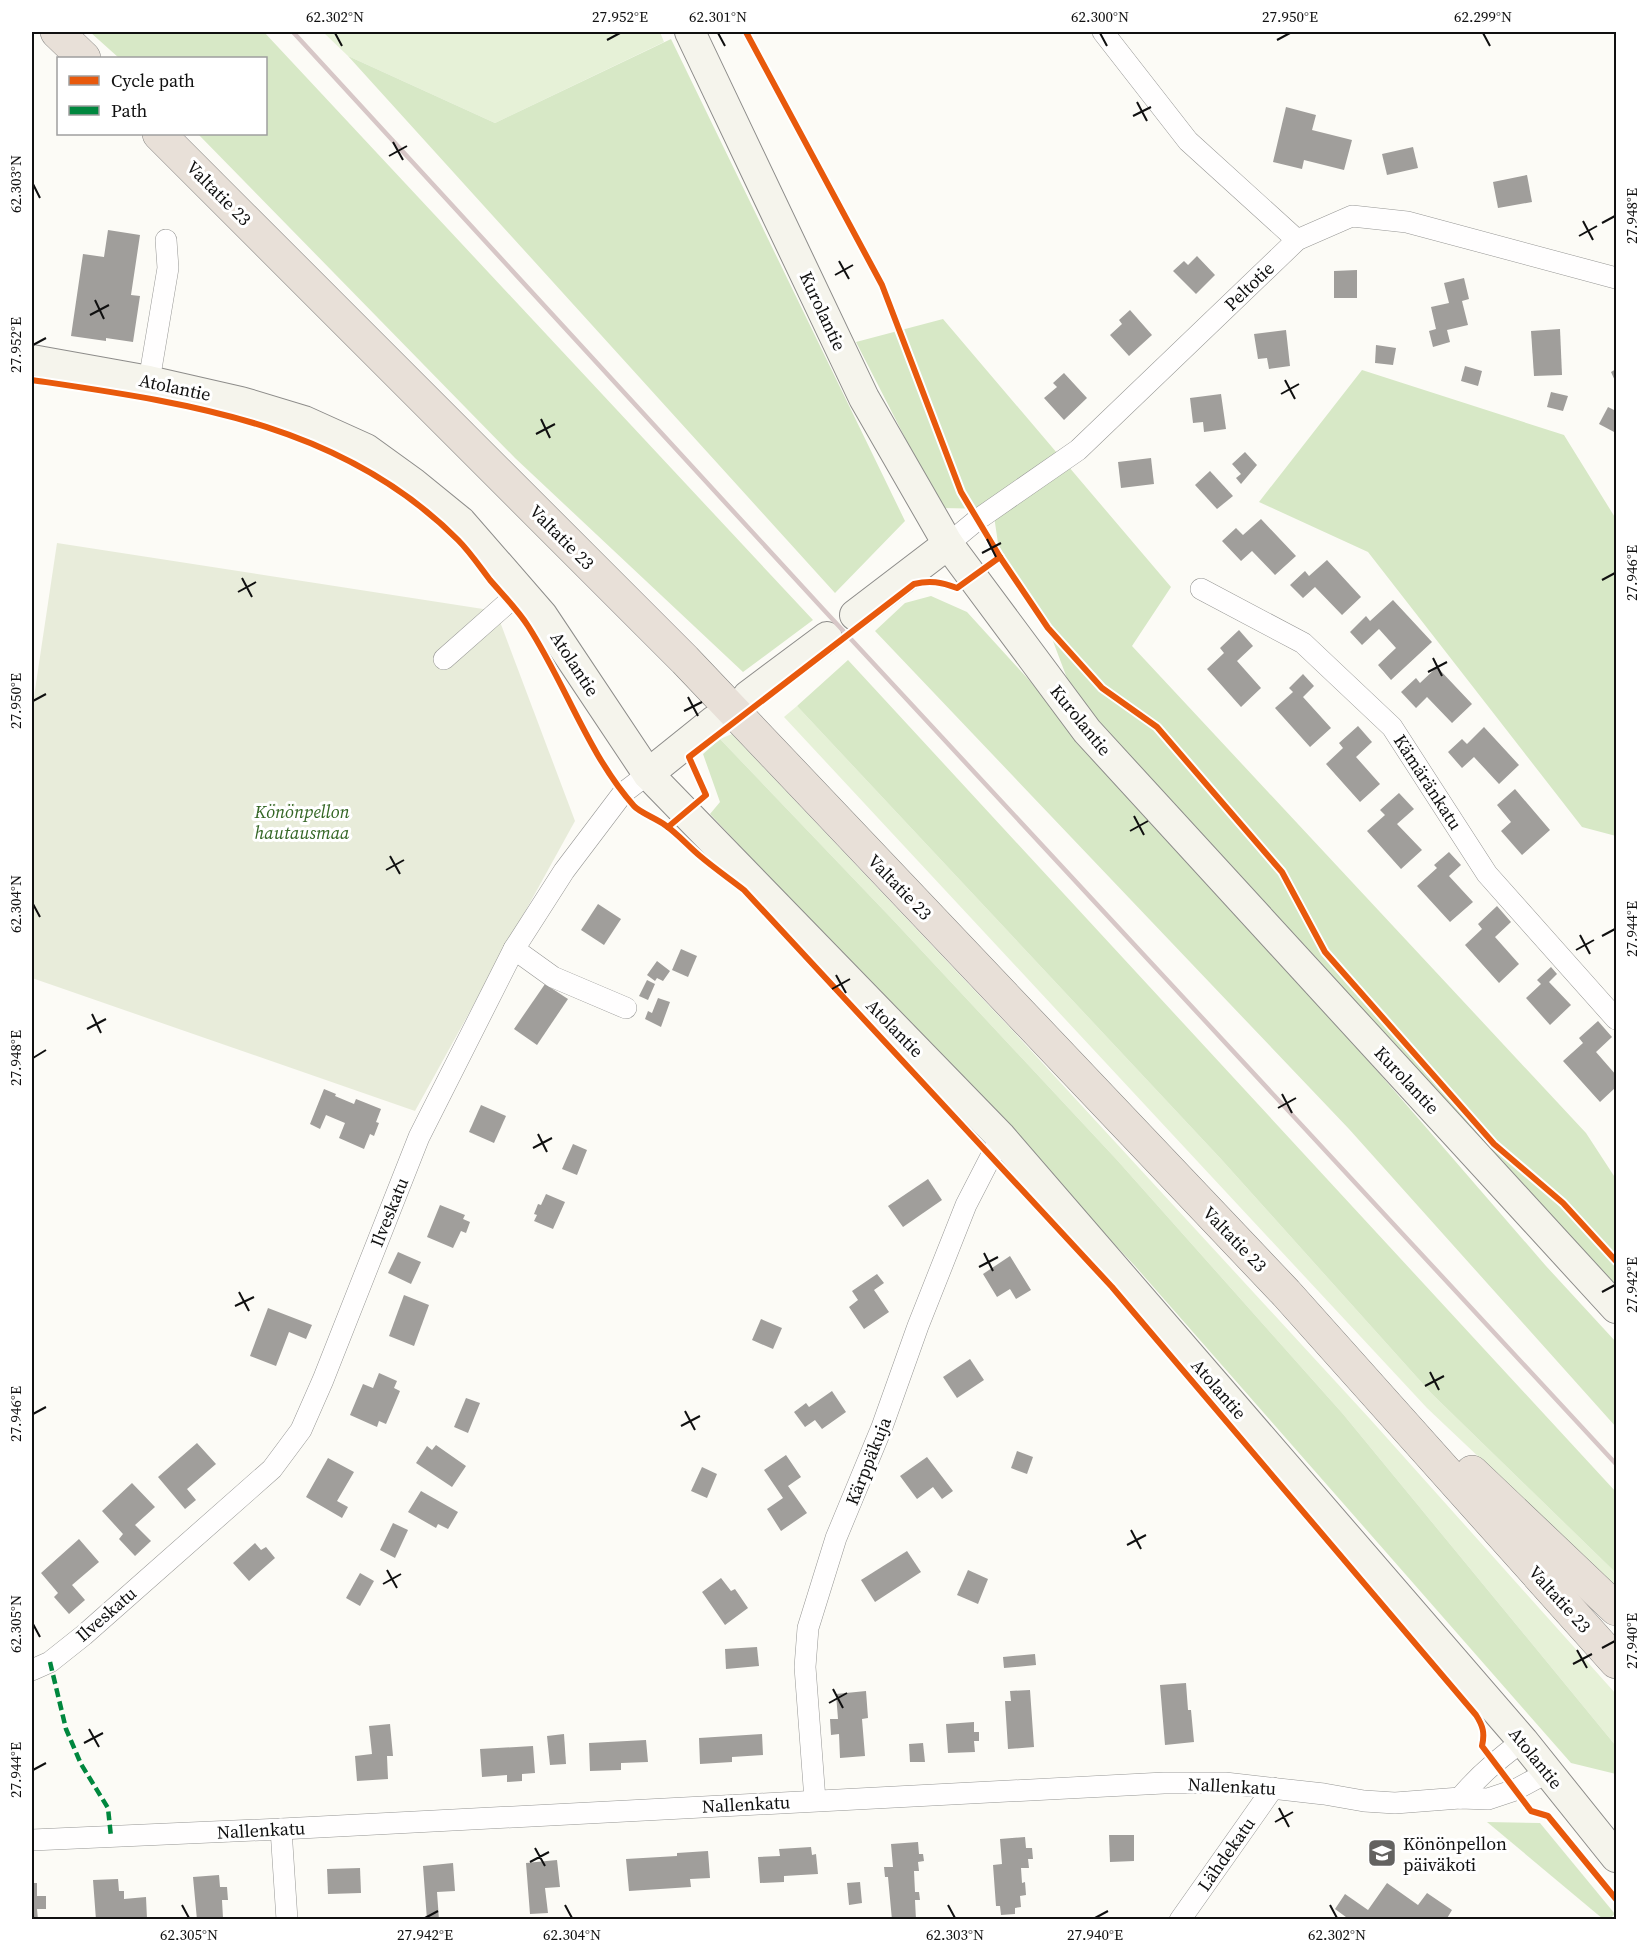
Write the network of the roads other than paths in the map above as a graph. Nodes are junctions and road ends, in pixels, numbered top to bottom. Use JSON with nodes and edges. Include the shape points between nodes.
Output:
{"nodes":[{"id":1,"x":57,"y":32,"type":"edge"},
{"id":2,"x":690,"y":32,"type":"edge"},
{"id":3,"x":1103,"y":32,"type":"edge"},
{"id":4,"x":83,"y":57,"type":"edge"},
{"id":5,"x":160,"y":135,"type":"edge"},
{"id":6,"x":166,"y":240,"type":"dead end"},
{"id":7,"x":1297,"y":240,"type":"junction"},
{"id":8,"x":1617,"y":278,"type":"edge"},
{"id":9,"x":32,"y":360,"type":"edge"},
{"id":10,"x":149,"y":381,"type":"junction"},
{"id":11,"x":948,"y":544,"type":"junction"},
{"id":12,"x":1202,"y":589,"type":"dead end"},
{"id":13,"x":522,"y":590,"type":"junction"},
{"id":14,"x":855,"y":615,"type":"dead end"},
{"id":15,"x":827,"y":637,"type":"dead end"},
{"id":16,"x":444,"y":659,"type":"dead end"},
{"id":17,"x":748,"y":696,"type":"dead end"},
{"id":18,"x":714,"y":721,"type":"dead end"},
{"id":19,"x":648,"y":774,"type":"junction"},
{"id":20,"x":514,"y":950,"type":"junction"},
{"id":21,"x":626,"y":1008,"type":"dead end"},
{"id":22,"x":1617,"y":1019,"type":"edge"},
{"id":23,"x":1001,"y":1137,"type":"junction"},
{"id":24,"x":1286,"y":1293,"type":"junction"},
{"id":25,"x":1617,"y":1308,"type":"edge"},
{"id":26,"x":1617,"y":1609,"type":"edge"},
{"id":27,"x":1617,"y":1662,"type":"edge"},
{"id":28,"x":32,"y":1670,"type":"edge"},
{"id":29,"x":1523,"y":1741,"type":"junction"},
{"id":30,"x":1548,"y":1772,"type":"junction"},
{"id":31,"x":1273,"y":1788,"type":"junction"},
{"id":32,"x":1460,"y":1798,"type":"junction"},
{"id":33,"x":814,"y":1800,"type":"junction"},
{"id":34,"x":281,"y":1829,"type":"junction"},
{"id":35,"x":32,"y":1840,"type":"edge"},
{"id":36,"x":1617,"y":1857,"type":"edge"},
{"id":37,"x":288,"y":1920,"type":"edge"},
{"id":38,"x":1180,"y":1920,"type":"edge"}],
"edges":[{"from":1,"to":4,"type":"highway"},
{"from":2,"to":11,"type":"street","name":"Kurolantie","via":[[864,398]]},
{"from":3,"to":7,"type":"street","via":[[1188,141]]},
{"from":5,"to":24,"type":"highway","name":"Valtatie 23","via":[[685,660]]},
{"from":6,"to":10,"type":"street","via":[[168,268]]},
{"from":7,"to":8,"type":"street","name":"Peltotie","via":[[1352,216],[1407,222]]},
{"from":7,"to":11,"type":"street","name":"Peltotie","via":[[1078,450]]},
{"from":9,"to":10,"type":"street","name":"Atolantie"},
{"from":10,"to":13,"type":"street","name":"Atolantie","via":[[304,421],[366,449],[461,522]]},
{"from":11,"to":14,"type":"street"},
{"from":11,"to":25,"type":"street","name":"Kurolantie","via":[[1087,731]]},
{"from":12,"to":22,"type":"street","name":"Kämäränkatu","via":[[1303,643],[1392,727],[1487,874]]},
{"from":13,"to":16,"type":"street"},
{"from":13,"to":19,"type":"street","name":"Atolantie"},
{"from":15,"to":17,"type":"street"},
{"from":18,"to":19,"type":"street","name":"Ilveskatu"},
{"from":19,"to":20,"type":"street","name":"Ilveskatu","via":[[623,793],[564,871]]},
{"from":19,"to":23,"type":"street","name":"Atolantie"},
{"from":20,"to":21,"type":"street","via":[[553,977]]},
{"from":20,"to":28,"type":"street","name":"Ilveskatu","via":[[419,1137],[301,1430],[273,1469],[84,1635],[50,1662]]},
{"from":23,"to":29,"type":"street","name":"Atolantie"},
{"from":23,"to":33,"type":"street","name":"Kärppäkuja","via":[[966,1205],[836,1538],[808,1628],[805,1667]]},
{"from":24,"to":26,"type":"highway"},
{"from":24,"to":27,"type":"highway","name":"Valtatie 23"},
{"from":29,"to":30,"type":"street","name":"Atolantie"},
{"from":29,"to":32,"type":"street","via":[[1476,1778]]},
{"from":30,"to":32,"type":"street","name":"Nallenkatu","via":[[1488,1799]]},
{"from":30,"to":36,"type":"street","name":"Atolantie"},
{"from":31,"to":32,"type":"street","name":"Nallenkatu","via":[[1364,1802]]},
{"from":31,"to":33,"type":"street","name":"Nallenkatu","via":[[1225,1783],[1164,1784]]},
{"from":31,"to":38,"type":"street","name":"Lähdekatu"},
{"from":33,"to":34,"type":"street","name":"Nallenkatu"},
{"from":34,"to":35,"type":"street","name":"Nallenkatu"},
{"from":34,"to":37,"type":"street"}]}
